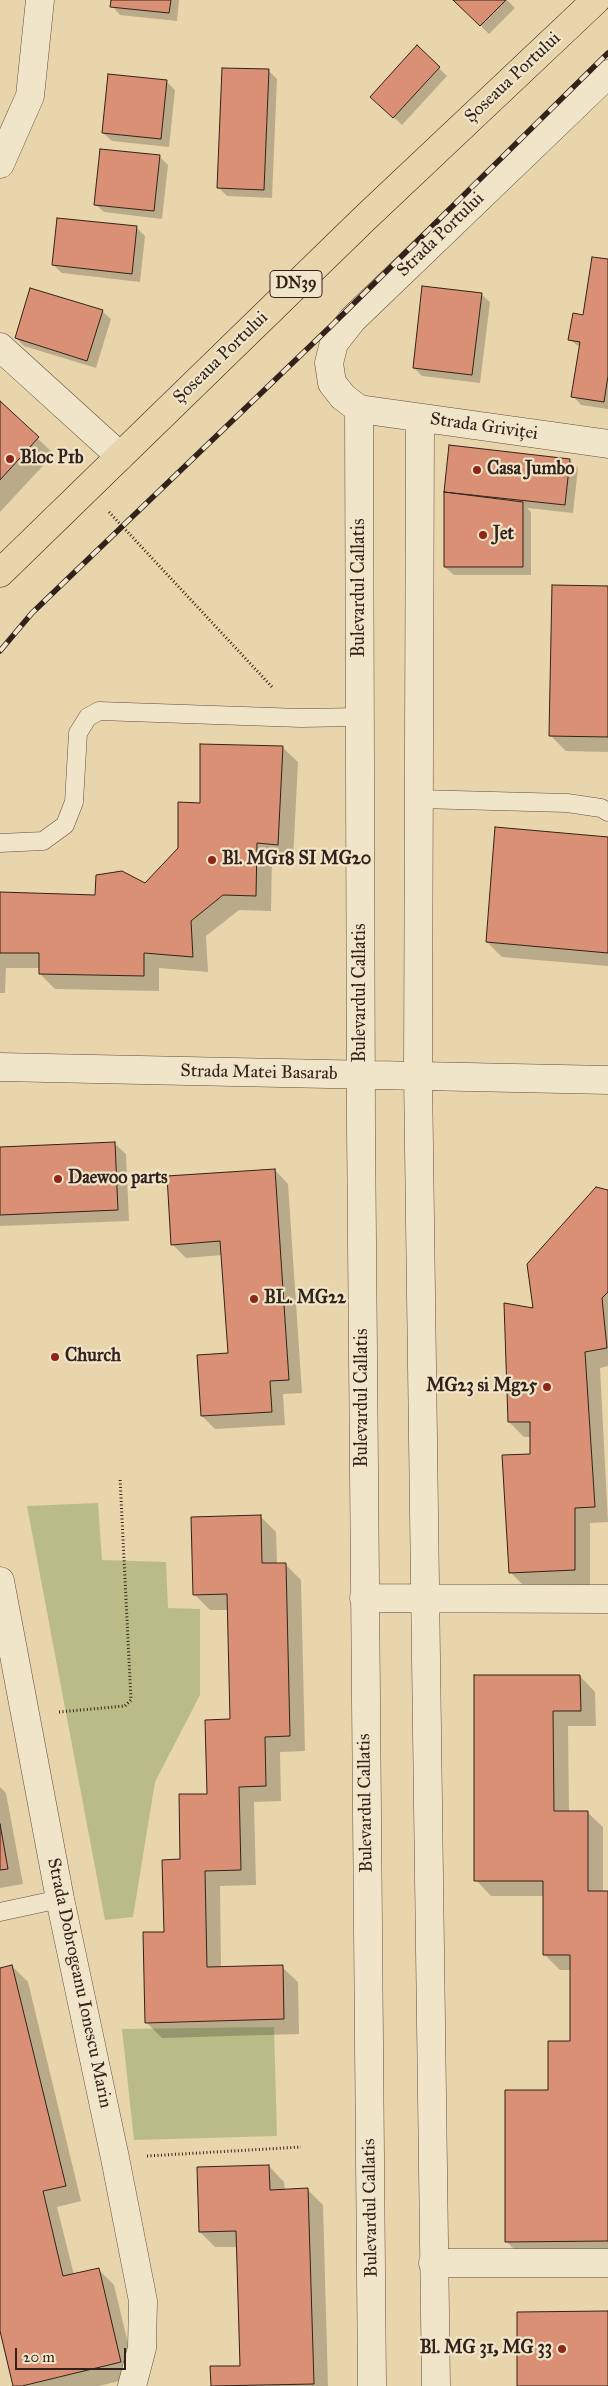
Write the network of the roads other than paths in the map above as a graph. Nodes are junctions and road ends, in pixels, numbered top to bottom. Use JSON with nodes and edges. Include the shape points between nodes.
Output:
{"nodes":[{"id":1,"x":40,"y":0,"type":"edge"},
{"id":2,"x":596,"y":0,"type":"edge"},
{"id":3,"x":608,"y":74,"type":"edge"},
{"id":4,"x":0,"y":164,"type":"edge"},
{"id":5,"x":0,"y":347,"type":"edge"},
{"id":6,"x":359,"y":410,"type":"junction"},
{"id":7,"x":420,"y":418,"type":"junction"},
{"id":8,"x":608,"y":444,"type":"edge"},
{"id":9,"x":120,"y":456,"type":"junction"},
{"id":10,"x":0,"y":573,"type":"edge"},
{"id":11,"x":360,"y":717,"type":"junction"},
{"id":12,"x":418,"y":799,"type":"junction"},
{"id":13,"x":608,"y":812,"type":"edge"},
{"id":14,"x":0,"y":843,"type":"edge"},
{"id":15,"x":0,"y":1067,"type":"edge"},
{"id":16,"x":361,"y":1075,"type":"junction"},
{"id":17,"x":418,"y":1075,"type":"junction"},
{"id":18,"x":608,"y":1080,"type":"edge"},
{"id":19,"x":0,"y":1581,"type":"edge"},
{"id":20,"x":364,"y":1598,"type":"junction"},
{"id":21,"x":424,"y":1598,"type":"junction"},
{"id":22,"x":608,"y":1599,"type":"edge"},
{"id":23,"x":60,"y":1899,"type":"junction"},
{"id":24,"x":0,"y":1912,"type":"edge"},
{"id":25,"x":434,"y":2263,"type":"junction"},
{"id":26,"x":608,"y":2263,"type":"edge"},
{"id":27,"x":132,"y":2386,"type":"edge"},
{"id":28,"x":372,"y":2386,"type":"edge"},
{"id":29,"x":436,"y":2386,"type":"edge"}],
"edges":[{"from":1,"to":4,"type":"street","via":[[30,96]]},
{"from":2,"to":9,"type":"main road","name":"Șoseaua Portului","number":"DN39","via":[[364,218]]},
{"from":3,"to":6,"type":"street","name":"Strada Portului","via":[[352,320],[334,343],[329,363],[332,383]]},
{"from":5,"to":9,"type":"street"},
{"from":6,"to":7,"type":"street","name":"Strada Griviței"},
{"from":6,"to":11,"type":"street","name":"Bulevardul Callatis"},
{"from":7,"to":8,"type":"street","name":"Strada Griviței"},
{"from":7,"to":12,"type":"street"},
{"from":9,"to":10,"type":"main road","name":"Șoseaua Portului","number":"DN39"},
{"from":11,"to":14,"type":"lane","via":[[99,711],[88,717],[78,733],[74,802],[65,825],[43,841]]},
{"from":11,"to":16,"type":"street","name":"Bulevardul Callatis"},
{"from":12,"to":13,"type":"lane","via":[[567,803]]},
{"from":12,"to":17,"type":"street"},
{"from":15,"to":16,"type":"street","name":"Strada Matei Basarab"},
{"from":16,"to":17,"type":"street","name":"Strada Matei Basarab"},
{"from":16,"to":20,"type":"street","name":"Bulevardul Callatis"},
{"from":17,"to":18,"type":"street","name":"Strada Matei Basarab"},
{"from":17,"to":21,"type":"street"},
{"from":19,"to":23,"type":"street","name":"Strada Dobrogeanu Ionescu Marin"},
{"from":20,"to":21,"type":"street"},
{"from":20,"to":28,"type":"street","name":"Bulevardul Callatis"},
{"from":21,"to":22,"type":"street"},
{"from":21,"to":25,"type":"street"},
{"from":23,"to":24,"type":"lane"},
{"from":23,"to":27,"type":"street","name":"Strada Dobrogeanu Ionescu Marin","via":[[142,2301],[142,2348]]},
{"from":25,"to":26,"type":"street"},
{"from":25,"to":29,"type":"street"}]}
